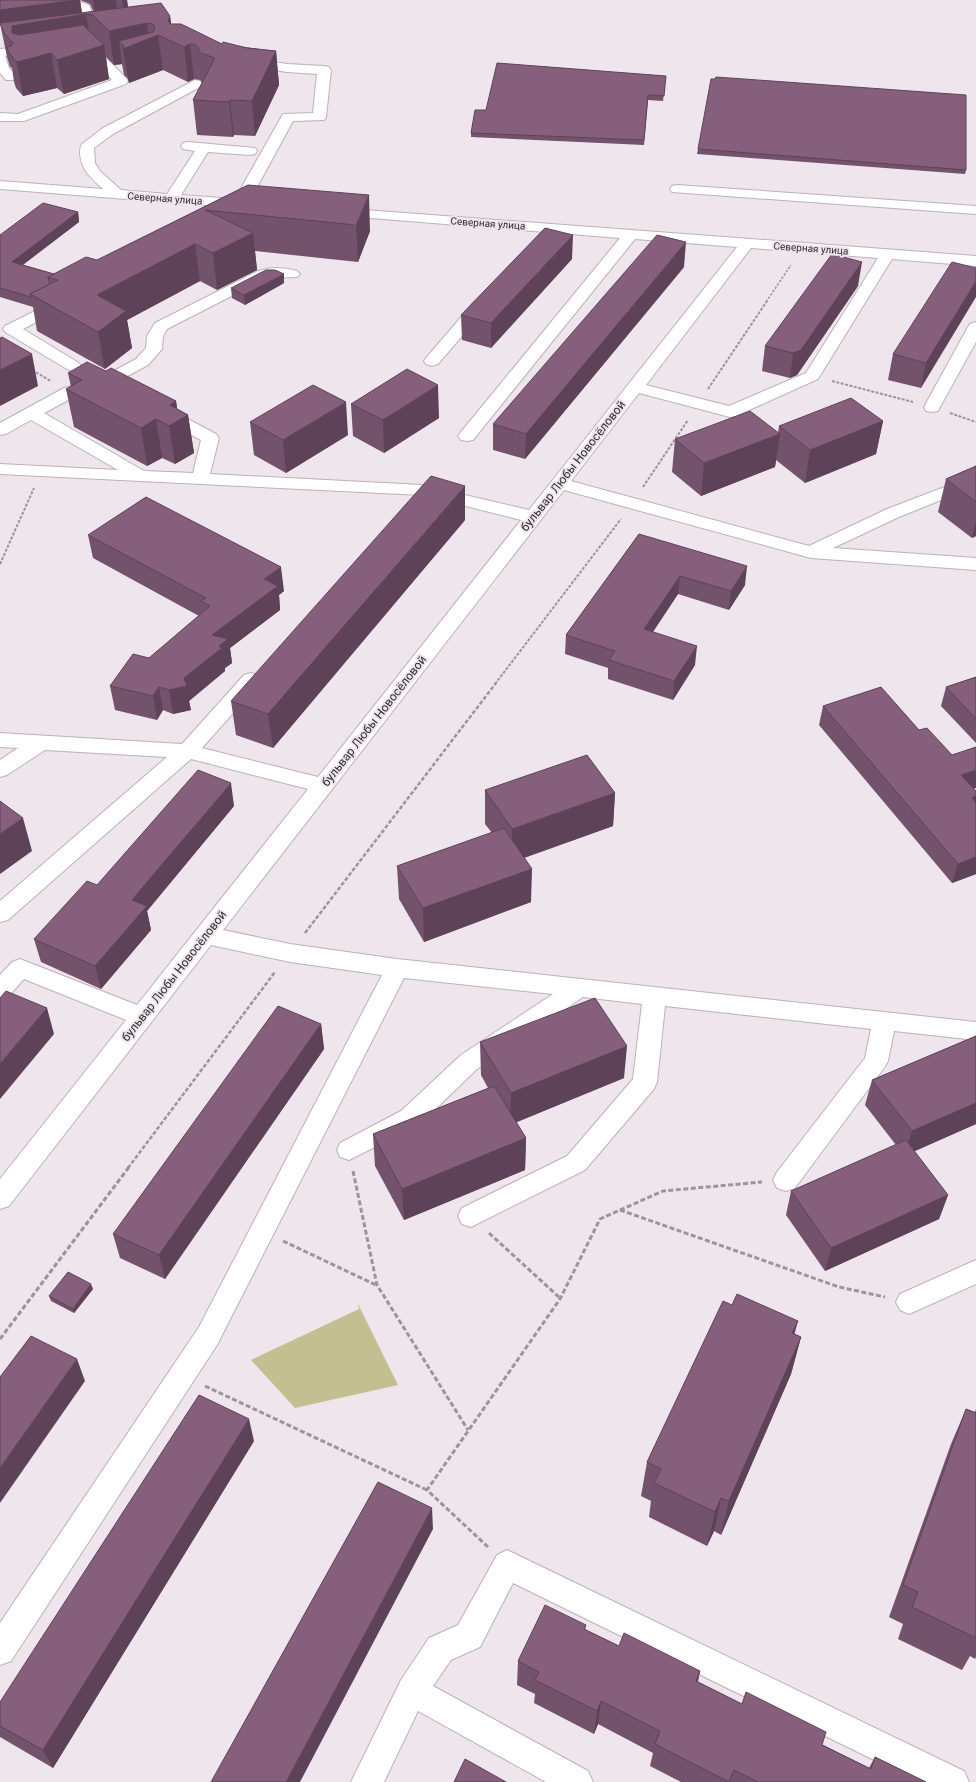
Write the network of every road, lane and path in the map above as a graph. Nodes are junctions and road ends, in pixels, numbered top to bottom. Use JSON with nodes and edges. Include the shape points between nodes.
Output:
{"nodes":[{"id":1,"x":50,"y":3,"type":"edge"},
{"id":2,"x":105,"y":39,"type":"edge"},
{"id":3,"x":90,"y":41,"type":"junction"},
{"id":4,"x":52,"y":46,"type":"edge"},
{"id":5,"x":0,"y":53,"type":"edge"},
{"id":6,"x":0,"y":59,"type":"edge"},
{"id":7,"x":239,"y":60,"type":"edge"},
{"id":8,"x":11,"y":77,"type":"edge"},
{"id":9,"x":195,"y":84,"type":"edge"},
{"id":10,"x":0,"y":118,"type":"edge"},
{"id":11,"x":188,"y":146,"type":"dead end"},
{"id":12,"x":204,"y":148,"type":"junction"},
{"id":13,"x":250,"y":151,"type":"dead end"},
{"id":14,"x":0,"y":186,"type":"edge"},
{"id":15,"x":677,"y":189,"type":"dead end"},
{"id":16,"x":117,"y":194,"type":"junction"},
{"id":17,"x":171,"y":199,"type":"junction"},
{"id":18,"x":210,"y":202,"type":"junction"},
{"id":19,"x":240,"y":204,"type":"junction"},
{"id":20,"x":256,"y":205,"type":"edge"},
{"id":21,"x":976,"y":210,"type":"edge"},
{"id":22,"x":325,"y":211,"type":"edge"},
{"id":23,"x":198,"y":218,"type":"edge"},
{"id":24,"x":546,"y":228,"type":"junction"},
{"id":25,"x":631,"y":234,"type":"junction"},
{"id":26,"x":536,"y":240,"type":"edge"},
{"id":27,"x":747,"y":244,"type":"junction"},
{"id":28,"x":802,"y":248,"type":"junction"},
{"id":29,"x":888,"y":254,"type":"junction"},
{"id":30,"x":976,"y":261,"type":"edge"},
{"id":31,"x":292,"y":274,"type":"dead end"},
{"id":32,"x":489,"y":294,"type":"edge"},
{"id":33,"x":75,"y":296,"type":"edge"},
{"id":34,"x":976,"y":327,"type":"edge"},
{"id":35,"x":432,"y":361,"type":"dead end"},
{"id":36,"x":73,"y":366,"type":"dead end"},
{"id":37,"x":30,"y":369,"type":"dead end"},
{"id":38,"x":812,"y":376,"type":"junction"},
{"id":39,"x":103,"y":383,"type":"junction"},
{"id":40,"x":635,"y":387,"type":"junction"},
{"id":41,"x":70,"y":392,"type":"junction"},
{"id":42,"x":123,"y":393,"type":"edge"},
{"id":43,"x":699,"y":404,"type":"junction"},
{"id":44,"x":150,"y":407,"type":"edge"},
{"id":45,"x":932,"y":407,"type":"junction"},
{"id":46,"x":31,"y":413,"type":"junction"},
{"id":47,"x":976,"y":422,"type":"edge"},
{"id":48,"x":0,"y":430,"type":"edge"},
{"id":49,"x":467,"y":436,"type":"dead end"},
{"id":50,"x":0,"y":469,"type":"edge"},
{"id":51,"x":41,"y":471,"type":"junction"},
{"id":52,"x":141,"y":476,"type":"junction"},
{"id":53,"x":200,"y":479,"type":"junction"},
{"id":54,"x":976,"y":480,"type":"edge"},
{"id":55,"x":560,"y":483,"type":"junction"},
{"id":56,"x":422,"y":490,"type":"junction"},
{"id":57,"x":633,"y":503,"type":"junction"},
{"id":58,"x":406,"y":508,"type":"edge"},
{"id":59,"x":533,"y":517,"type":"junction"},
{"id":60,"x":811,"y":552,"type":"junction"},
{"id":61,"x":0,"y":564,"type":"edge"},
{"id":62,"x":976,"y":564,"type":"edge"},
{"id":63,"x":265,"y":664,"type":"edge"},
{"id":64,"x":0,"y":740,"type":"edge"},
{"id":65,"x":40,"y":743,"type":"junction"},
{"id":66,"x":187,"y":751,"type":"junction"},
{"id":67,"x":0,"y":770,"type":"edge"},
{"id":68,"x":323,"y":786,"type":"junction"},
{"id":69,"x":0,"y":914,"type":"edge"},
{"id":70,"x":206,"y":935,"type":"junction"},
{"id":71,"x":290,"y":953,"type":"junction"},
{"id":72,"x":397,"y":968,"type":"junction"},
{"id":73,"x":579,"y":988,"type":"junction"},
{"id":74,"x":0,"y":990,"type":"edge"},
{"id":75,"x":654,"y":996,"type":"junction"},
{"id":76,"x":142,"y":1017,"type":"junction"},
{"id":77,"x":884,"y":1021,"type":"junction"},
{"id":78,"x":976,"y":1031,"type":"edge"},
{"id":79,"x":349,"y":1150,"type":"joint"},
{"id":80,"x":786,"y":1180,"type":"joint"},
{"id":81,"x":0,"y":1198,"type":"edge"},
{"id":82,"x":620,"y":1210,"type":"junction"},
{"id":83,"x":471,"y":1216,"type":"joint"},
{"id":84,"x":262,"y":1231,"type":"junction"},
{"id":85,"x":976,"y":1272,"type":"edge"},
{"id":86,"x":377,"y":1285,"type":"junction"},
{"id":87,"x":560,"y":1298,"type":"junction"},
{"id":88,"x":909,"y":1302,"type":"joint"},
{"id":89,"x":0,"y":1339,"type":"edge"},
{"id":90,"x":182,"y":1376,"type":"junction"},
{"id":91,"x":468,"y":1430,"type":"junction"},
{"id":92,"x":427,"y":1490,"type":"junction"},
{"id":93,"x":507,"y":1565,"type":"junction"},
{"id":94,"x":0,"y":1650,"type":"edge"},
{"id":95,"x":412,"y":1691,"type":"junction"},
{"id":96,"x":366,"y":1782,"type":"edge"},
{"id":97,"x":578,"y":1782,"type":"edge"},
{"id":98,"x":953,"y":1782,"type":"edge"}],
"edges":[{"from":1,"to":3,"type":"street","via":[[72,3],[85,8],[92,30]]},
{"from":2,"to":3,"type":"street"},
{"from":3,"to":10,"type":"street","via":[[74,50],[92,53],[119,70],[121,81],[19,118]]},
{"from":4,"to":5,"type":"street"},
{"from":6,"to":8,"type":"street","via":[[3,69]]},
{"from":7,"to":19,"type":"street","via":[[287,68],[324,70],[319,117],[288,117]]},
{"from":9,"to":16,"type":"street","via":[[108,131],[87,147],[88,163],[94,173]]},
{"from":11,"to":12,"type":"street"},
{"from":12,"to":13,"type":"street"},
{"from":12,"to":17,"type":"street"},
{"from":14,"to":16,"type":"street","name":"Северная улица"},
{"from":15,"to":21,"type":"street"},
{"from":16,"to":17,"type":"street","name":"Северная улица"},
{"from":17,"to":18,"type":"street","name":"Северная улица"},
{"from":18,"to":19,"type":"street","name":"Северная улица"},
{"from":18,"to":23,"type":"street"},
{"from":19,"to":20,"type":"street","name":"Северная улица"},
{"from":22,"to":24,"type":"street","name":"Северная улица"},
{"from":24,"to":25,"type":"street","name":"Северная улица"},
{"from":24,"to":26,"type":"street"},
{"from":25,"to":27,"type":"street","name":"Северная улица"},
{"from":25,"to":49,"type":"street"},
{"from":27,"to":28,"type":"street","name":"Северная улица"},
{"from":27,"to":40,"type":"street","name":"бульвар Любы Новосёловой"},
{"from":28,"to":29,"type":"street","name":"Северная улица"},
{"from":28,"to":43,"type":"path"},
{"from":29,"to":30,"type":"street","name":"Северная улица"},
{"from":29,"to":38,"type":"street"},
{"from":31,"to":39,"type":"street","via":[[263,274],[161,326],[155,336],[154,349],[142,362]]},
{"from":32,"to":35,"type":"street"},
{"from":33,"to":36,"type":"street","via":[[11,329]]},
{"from":34,"to":45,"type":"street"},
{"from":37,"to":41,"type":"path"},
{"from":38,"to":43,"type":"street","via":[[730,412]]},
{"from":38,"to":45,"type":"path"},
{"from":39,"to":41,"type":"street"},
{"from":39,"to":42,"type":"street"},
{"from":40,"to":43,"type":"street"},
{"from":40,"to":55,"type":"street","name":"бульвар Любы Новосёловой"},
{"from":41,"to":46,"type":"street"},
{"from":43,"to":57,"type":"path"},
{"from":44,"to":53,"type":"street","via":[[210,438]]},
{"from":45,"to":47,"type":"path"},
{"from":46,"to":48,"type":"street"},
{"from":46,"to":52,"type":"street"},
{"from":50,"to":51,"type":"street"},
{"from":51,"to":52,"type":"street"},
{"from":51,"to":61,"type":"path"},
{"from":52,"to":53,"type":"street"},
{"from":53,"to":56,"type":"street"},
{"from":54,"to":60,"type":"street","via":[[893,513]]},
{"from":55,"to":57,"type":"street"},
{"from":55,"to":59,"type":"street","name":"бульвар Любы Новосёловой"},
{"from":56,"to":58,"type":"street"},
{"from":56,"to":59,"type":"street"},
{"from":57,"to":60,"type":"street"},
{"from":57,"to":71,"type":"path"},
{"from":59,"to":68,"type":"street","name":"бульвар Любы Новосёловой"},
{"from":60,"to":62,"type":"street"},
{"from":63,"to":66,"type":"street"},
{"from":64,"to":65,"type":"street"},
{"from":65,"to":66,"type":"street"},
{"from":65,"to":67,"type":"street"},
{"from":66,"to":68,"type":"street"},
{"from":66,"to":69,"type":"street"},
{"from":68,"to":70,"type":"street","name":"бульвар Любы Новосёловой"},
{"from":70,"to":71,"type":"street"},
{"from":70,"to":76,"type":"street","name":"бульвар Любы Новосёловой"},
{"from":71,"to":72,"type":"street"},
{"from":71,"to":89,"type":"path"},
{"from":72,"to":73,"type":"street"},
{"from":72,"to":84,"type":"street"},
{"from":73,"to":75,"type":"street"},
{"from":73,"to":79,"type":"street","via":[[469,1062],[410,1118]]},
{"from":74,"to":76,"type":"street","via":[[20,968]]},
{"from":75,"to":77,"type":"street"},
{"from":75,"to":83,"type":"street","via":[[645,1082],[576,1163]]},
{"from":76,"to":81,"type":"street","name":"бульвар Любы Новосёловой"},
{"from":77,"to":78,"type":"street"},
{"from":77,"to":80,"type":"street","via":[[876,1061]]},
{"from":79,"to":86,"type":"path"},
{"from":80,"to":82,"type":"path","via":[[663,1191]]},
{"from":82,"to":87,"type":"path","via":[[600,1219]]},
{"from":82,"to":88,"type":"path","via":[[839,1287]]},
{"from":83,"to":87,"type":"path"},
{"from":84,"to":86,"type":"path"},
{"from":84,"to":90,"type":"street","via":[[208,1336]]},
{"from":85,"to":88,"type":"street"},
{"from":86,"to":91,"type":"path"},
{"from":87,"to":91,"type":"path"},
{"from":90,"to":92,"type":"path"},
{"from":90,"to":94,"type":"street"},
{"from":91,"to":92,"type":"path"},
{"from":92,"to":93,"type":"path"},
{"from":93,"to":95,"type":"street","via":[[470,1636],[440,1649]]},
{"from":93,"to":98,"type":"street"},
{"from":95,"to":96,"type":"street"},
{"from":95,"to":97,"type":"street"}]}
